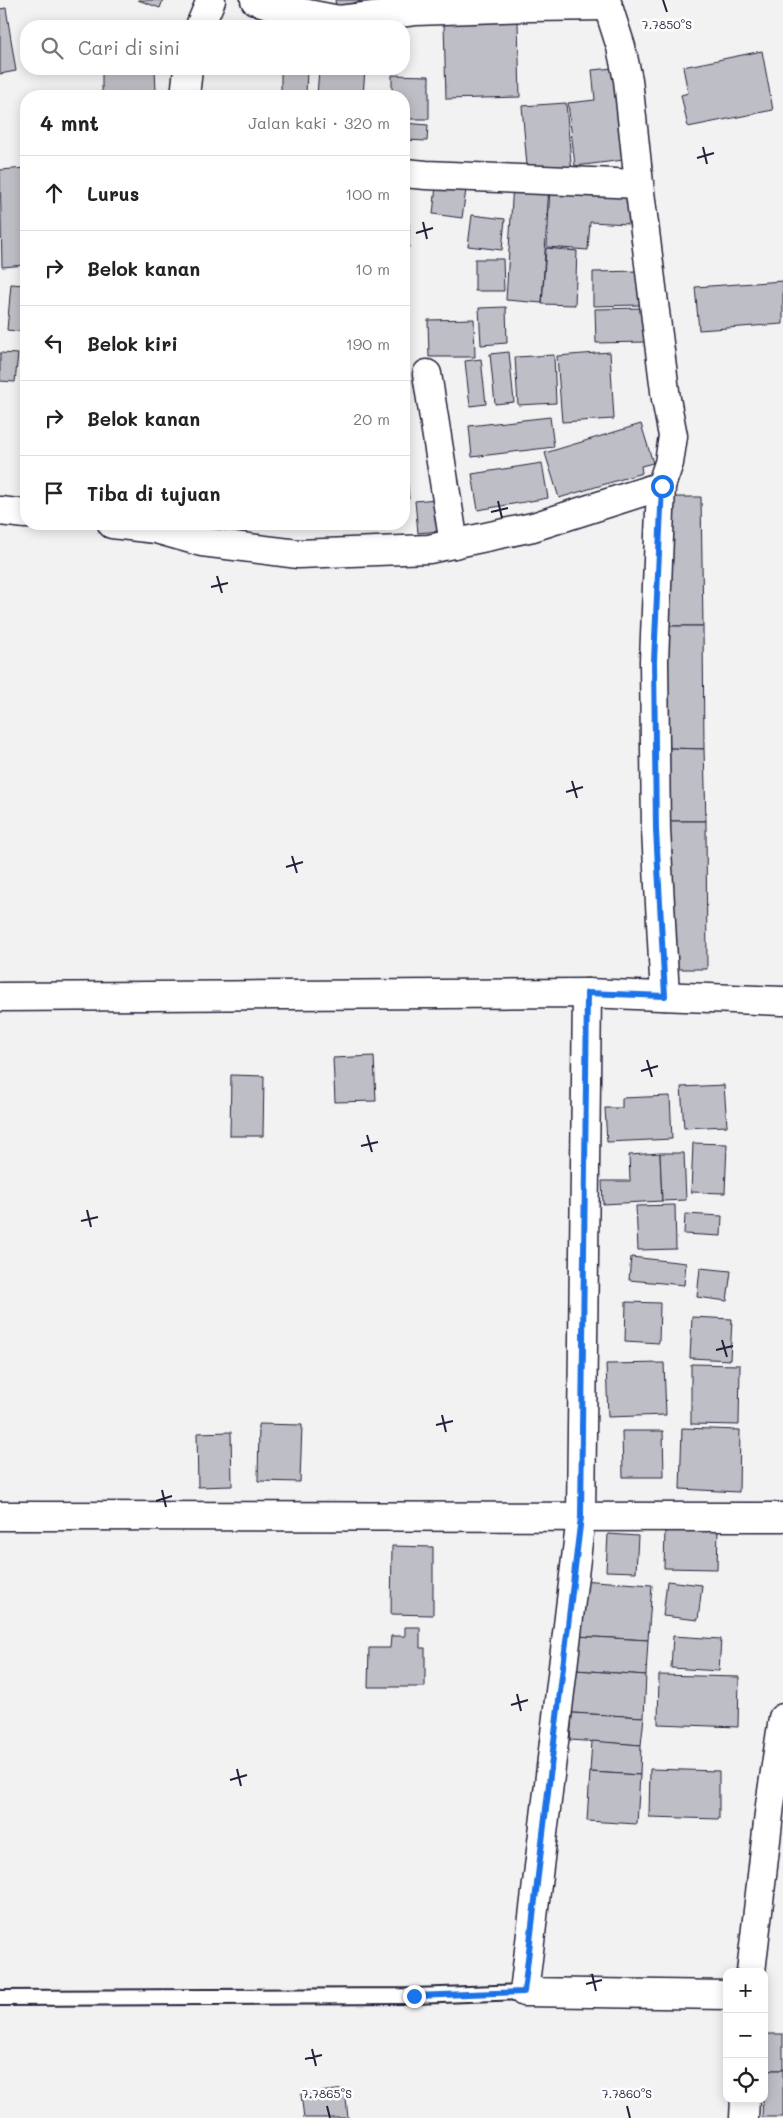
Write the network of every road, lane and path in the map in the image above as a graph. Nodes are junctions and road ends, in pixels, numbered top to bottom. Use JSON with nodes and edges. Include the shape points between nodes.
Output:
{"nodes":[{"id":1,"x":210,"y":0,"type":"edge"},
{"id":2,"x":255,"y":0,"type":"edge"},
{"id":3,"x":607,"y":3,"type":"edge"},
{"id":4,"x":202,"y":20,"type":"edge"},
{"id":5,"x":187,"y":75,"type":"edge"},
{"id":6,"x":186,"y":90,"type":"edge"},
{"id":7,"x":410,"y":173,"type":"edge"},
{"id":8,"x":639,"y":184,"type":"junction"},
{"id":9,"x":427,"y":374,"type":"dead end"},
{"id":10,"x":662,"y":486,"type":"junction"},
{"id":11,"x":0,"y":511,"type":"edge"},
{"id":12,"x":20,"y":513,"type":"edge"},
{"id":13,"x":168,"y":530,"type":"edge"},
{"id":14,"x":454,"y":544,"type":"junction"},
{"id":15,"x":587,"y":993,"type":"junction"},
{"id":16,"x":665,"y":996,"type":"junction"},
{"id":17,"x":0,"y":997,"type":"edge"},
{"id":18,"x":783,"y":1001,"type":"edge"},
{"id":19,"x":0,"y":1516,"type":"edge"},
{"id":20,"x":581,"y":1517,"type":"junction"},
{"id":21,"x":783,"y":1517,"type":"edge"},
{"id":22,"x":783,"y":1718,"type":"edge"},
{"id":23,"x":751,"y":1968,"type":"edge"},
{"id":24,"x":524,"y":1992,"type":"junction"},
{"id":25,"x":723,"y":1995,"type":"edge"},
{"id":26,"x":0,"y":1998,"type":"edge"},
{"id":27,"x":745,"y":2103,"type":"edge"},
{"id":28,"x":744,"y":2118,"type":"edge"}],
"edges":[{"from":1,"to":4,"type":"street"},
{"from":2,"to":3,"type":"street","via":[[339,20],[416,11]]},
{"from":3,"to":8,"type":"street","via":[[628,80]]},
{"from":5,"to":6,"type":"street"},
{"from":7,"to":8,"type":"street"},
{"from":8,"to":10,"type":"street","via":[[673,436]]},
{"from":9,"to":14,"type":"street"},
{"from":10,"to":14,"type":"street","via":[[533,527]]},
{"from":10,"to":16,"type":"street","via":[[655,681],[656,830]]},
{"from":11,"to":12,"type":"street"},
{"from":13,"to":14,"type":"street","via":[[202,542],[298,554],[429,549]]},
{"from":15,"to":16,"type":"street"},
{"from":15,"to":17,"type":"street"},
{"from":15,"to":20,"type":"street"},
{"from":16,"to":18,"type":"street"},
{"from":19,"to":20,"type":"street"},
{"from":20,"to":21,"type":"street"},
{"from":20,"to":24,"type":"street"},
{"from":22,"to":23,"type":"street"},
{"from":24,"to":25,"type":"street"},
{"from":24,"to":26,"type":"lane","via":[[404,1996]]},
{"from":27,"to":28,"type":"street"}]}
